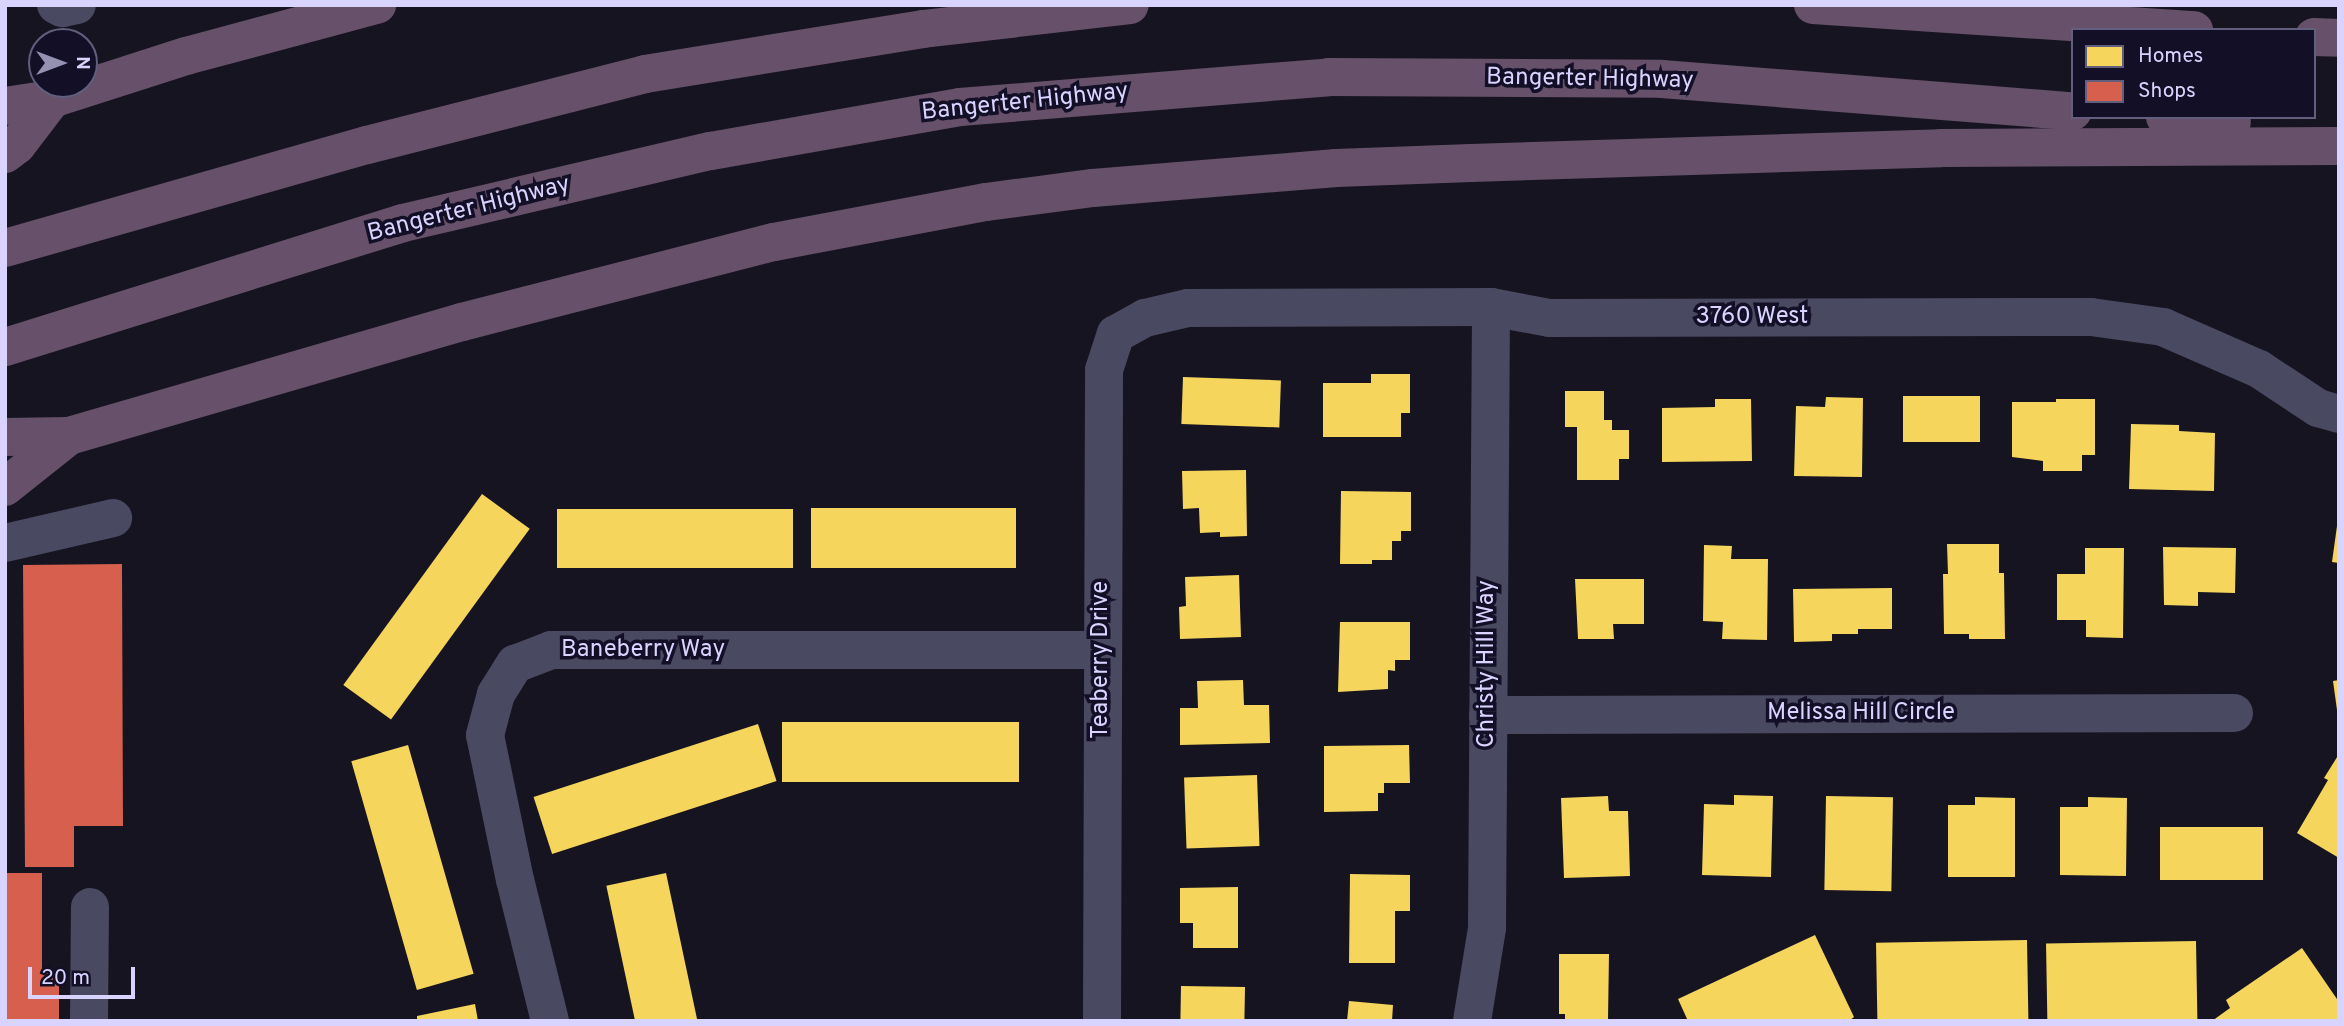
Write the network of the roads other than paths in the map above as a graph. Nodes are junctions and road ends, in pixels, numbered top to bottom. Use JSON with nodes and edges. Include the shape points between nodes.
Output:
{"nodes":[{"id":1,"x":55,"y":5,"type":"edge"},
{"id":2,"x":78,"y":5,"type":"edge"},
{"id":3,"x":377,"y":5,"type":"edge"},
{"id":4,"x":1130,"y":5,"type":"edge"},
{"id":5,"x":1813,"y":5,"type":"edge"},
{"id":6,"x":2164,"y":28,"type":"edge"},
{"id":7,"x":2316,"y":37,"type":"edge"},
{"id":8,"x":2339,"y":38,"type":"edge"},
{"id":9,"x":52,"y":99,"type":"junction"},
{"id":10,"x":5,"y":106,"type":"edge"},
{"id":11,"x":2071,"y":111,"type":"edge"},
{"id":12,"x":2194,"y":119,"type":"edge"},
{"id":13,"x":2339,"y":129,"type":"edge"},
{"id":14,"x":2339,"y":146,"type":"edge"},
{"id":15,"x":5,"y":154,"type":"edge"},
{"id":16,"x":5,"y":248,"type":"edge"},
{"id":17,"x":1491,"y":307,"type":"junction"},
{"id":18,"x":1145,"y":318,"type":"joint"},
{"id":19,"x":5,"y":347,"type":"edge"},
{"id":20,"x":2339,"y":414,"type":"edge"},
{"id":21,"x":69,"y":436,"type":"junction"},
{"id":22,"x":5,"y":437,"type":"edge"},
{"id":23,"x":5,"y":486,"type":"edge"},
{"id":24,"x":113,"y":518,"type":"dead end"},
{"id":25,"x":5,"y":543,"type":"edge"},
{"id":26,"x":1102,"y":650,"type":"junction"},
{"id":27,"x":2234,"y":713,"type":"dead end"},
{"id":28,"x":1488,"y":715,"type":"junction"},
{"id":29,"x":90,"y":907,"type":"dead end"},
{"id":30,"x":89,"y":1021,"type":"edge"},
{"id":31,"x":550,"y":1021,"type":"edge"},
{"id":32,"x":1102,"y":1021,"type":"edge"},
{"id":33,"x":1472,"y":1021,"type":"edge"}],
"edges":[{"from":1,"to":2,"type":"street"},
{"from":3,"to":9,"type":"highway","via":[[186,56]]},
{"from":4,"to":16,"type":"highway","via":[[923,29],[645,74],[367,145]]},
{"from":5,"to":6,"type":"highway"},
{"from":7,"to":8,"type":"highway"},
{"from":9,"to":10,"type":"highway"},
{"from":9,"to":15,"type":"highway","via":[[18,145]]},
{"from":11,"to":19,"type":"highway","name":"Bangerter Highway","via":[[1662,79],[1329,77],[960,107],[711,151],[403,223]]},
{"from":12,"to":13,"type":"highway"},
{"from":14,"to":21,"type":"highway","via":[[1941,148],[1471,163],[1336,168],[1093,188],[972,204],[774,242],[461,322]]},
{"from":17,"to":18,"type":"street","name":"3760 West","via":[[1188,308]]},
{"from":17,"to":20,"type":"street","name":"3760 West","via":[[1549,318],[2091,317],[2163,327],[2259,369],[2318,408]]},
{"from":17,"to":28,"type":"street","name":"Christy Hill Way"},
{"from":18,"to":26,"type":"street","name":"Teaberry Drive","via":[[1116,334],[1104,370]]},
{"from":21,"to":22,"type":"highway"},
{"from":21,"to":23,"type":"highway"},
{"from":24,"to":25,"type":"street"},
{"from":26,"to":31,"type":"street","name":"Baneberry Way","via":[[551,650],[515,664],[496,694],[485,735]]},
{"from":26,"to":32,"type":"street","name":"Teaberry Drive"},
{"from":27,"to":28,"type":"street","name":"Melissa Hill Circle"},
{"from":28,"to":33,"type":"street","name":"Christy Hill Way","via":[[1487,928]]},
{"from":29,"to":30,"type":"street"}]}
